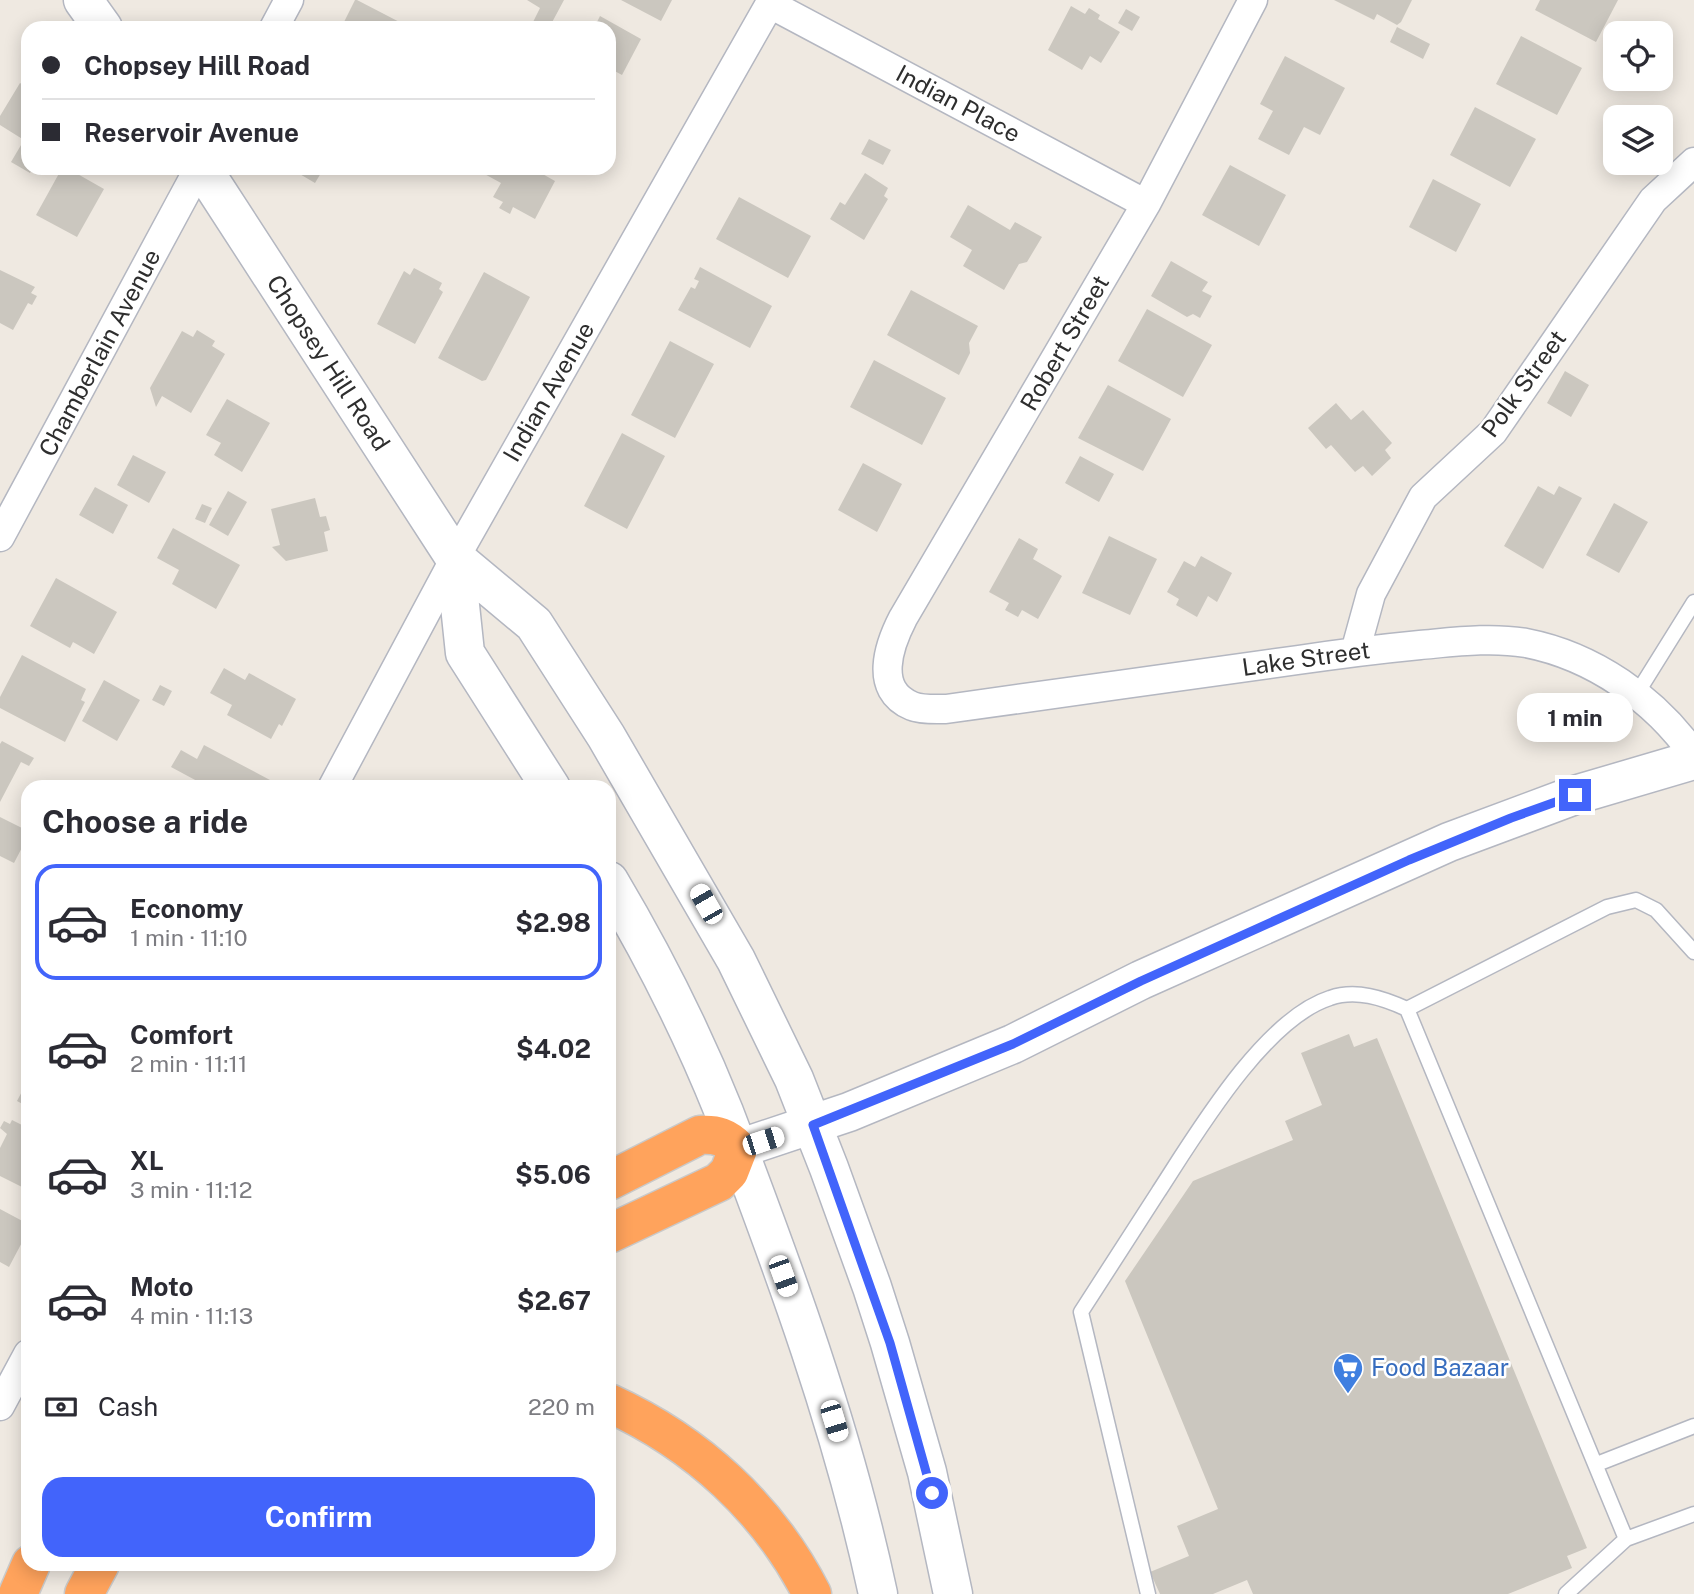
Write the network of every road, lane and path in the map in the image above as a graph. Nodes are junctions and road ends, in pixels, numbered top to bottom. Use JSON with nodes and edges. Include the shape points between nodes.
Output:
{"nodes":[{"id":1,"x":83,"y":0,"type":"edge"},
{"id":2,"x":289,"y":0,"type":"edge"},
{"id":3,"x":1253,"y":0,"type":"edge"},
{"id":4,"x":771,"y":2,"type":"edge"},
{"id":5,"x":98,"y":21,"type":"edge"},
{"id":6,"x":278,"y":21,"type":"edge"},
{"id":7,"x":1694,"y":162,"type":"edge"},
{"id":8,"x":196,"y":175,"type":"edge"},
{"id":9,"x":205,"y":175,"type":"edge"},
{"id":10,"x":1146,"y":204,"type":"junction"},
{"id":11,"x":0,"y":537,"type":"edge"},
{"id":12,"x":455,"y":558,"type":"junction"},
{"id":13,"x":1694,"y":602,"type":"edge"},
{"id":14,"x":1355,"y":652,"type":"junction"},
{"id":15,"x":891,"y":685,"type":"joint"},
{"id":16,"x":1636,"y":695,"type":"junction"},
{"id":17,"x":1694,"y":758,"type":"edge"},
{"id":18,"x":336,"y":780,"type":"edge"},
{"id":19,"x":546,"y":780,"type":"edge"},
{"id":20,"x":616,"y":893,"type":"edge"},
{"id":21,"x":1694,"y":953,"type":"edge"},
{"id":22,"x":1407,"y":1009,"type":"junction"},
{"id":23,"x":813,"y":1125,"type":"junction"},
{"id":24,"x":738,"y":1149,"type":"junction"},
{"id":25,"x":616,"y":1177,"type":"edge"},
{"id":26,"x":616,"y":1231,"type":"edge"},
{"id":27,"x":21,"y":1367,"type":"edge"},
{"id":28,"x":0,"y":1406,"type":"edge"},
{"id":29,"x":616,"y":1407,"type":"edge"},
{"id":30,"x":1694,"y":1426,"type":"edge"},
{"id":31,"x":1597,"y":1464,"type":"junction"},
{"id":32,"x":1694,"y":1514,"type":"edge"},
{"id":33,"x":1626,"y":1539,"type":"junction"},
{"id":34,"x":29,"y":1571,"type":"edge"},
{"id":35,"x":96,"y":1571,"type":"edge"},
{"id":36,"x":18,"y":1594,"type":"edge"},
{"id":37,"x":84,"y":1594,"type":"edge"},
{"id":38,"x":812,"y":1594,"type":"edge"},
{"id":39,"x":878,"y":1594,"type":"edge"},
{"id":40,"x":953,"y":1594,"type":"edge"},
{"id":41,"x":1148,"y":1594,"type":"edge"},
{"id":42,"x":1566,"y":1594,"type":"edge"}],
"edges":[{"from":1,"to":5,"type":"main road"},
{"from":2,"to":6,"type":"street"},
{"from":3,"to":10,"type":"street","name":"Robert Street"},
{"from":4,"to":10,"type":"street","name":"Indian Place"},
{"from":4,"to":12,"type":"street","name":"Indian Avenue"},
{"from":7,"to":14,"type":"street","name":"Polk Street","via":[[1653,200],[1493,432],[1423,497],[1371,594]]},
{"from":8,"to":11,"type":"street","name":"Chamberlain Avenue"},
{"from":9,"to":12,"type":"main road","name":"Chopsey Hill Road"},
{"from":10,"to":15,"type":"street","name":"Robert Street","via":[[903,618],[889,651],[886,670]]},
{"from":12,"to":18,"type":"street","name":"Indian Avenue"},
{"from":12,"to":19,"type":"main road","name":"Chopsey Hill Road","via":[[466,653]]},
{"from":12,"to":23,"type":"main road","name":"Chopsey Hill Road","via":[[534,624],[606,736],[736,960]]},
{"from":13,"to":16,"type":"lane"},
{"from":14,"to":15,"type":"street","name":"Lake Street","via":[[946,709],[913,706],[899,698]]},
{"from":14,"to":16,"type":"street","name":"Lake Street","via":[[1455,642],[1525,643],[1576,658]]},
{"from":16,"to":17,"type":"street","name":"Lake Street","via":[[1664,718]]},
{"from":17,"to":23,"type":"main road","via":[[1575,795],[1449,842],[1013,1044]]},
{"from":20,"to":24,"type":"main road","via":[[690,1033]]},
{"from":21,"to":22,"type":"lane","via":[[1656,910],[1636,900],[1607,906]]},
{"from":22,"to":31,"type":"lane"},
{"from":22,"to":41,"type":"lane","via":[[1371,996],[1331,997],[1271,1039],[1209,1114],[1081,1312]]},
{"from":23,"to":24,"type":"main road"},
{"from":23,"to":40,"type":"main road","name":"Chopsey Hill Road","via":[[890,1343],[927,1472]]},
{"from":24,"to":25,"type":"highway","via":[[726,1138],[700,1135]]},
{"from":24,"to":26,"type":"highway","via":[[729,1172],[719,1182]]},
{"from":24,"to":39,"type":"main road","via":[[847,1463]]},
{"from":27,"to":28,"type":"street"},
{"from":29,"to":38,"type":"highway","via":[[667,1434],[719,1472],[765,1522]]},
{"from":30,"to":31,"type":"lane"},
{"from":31,"to":33,"type":"lane"},
{"from":32,"to":33,"type":"lane"},
{"from":33,"to":42,"type":"lane"},
{"from":34,"to":36,"type":"highway"},
{"from":35,"to":37,"type":"highway"}]}
